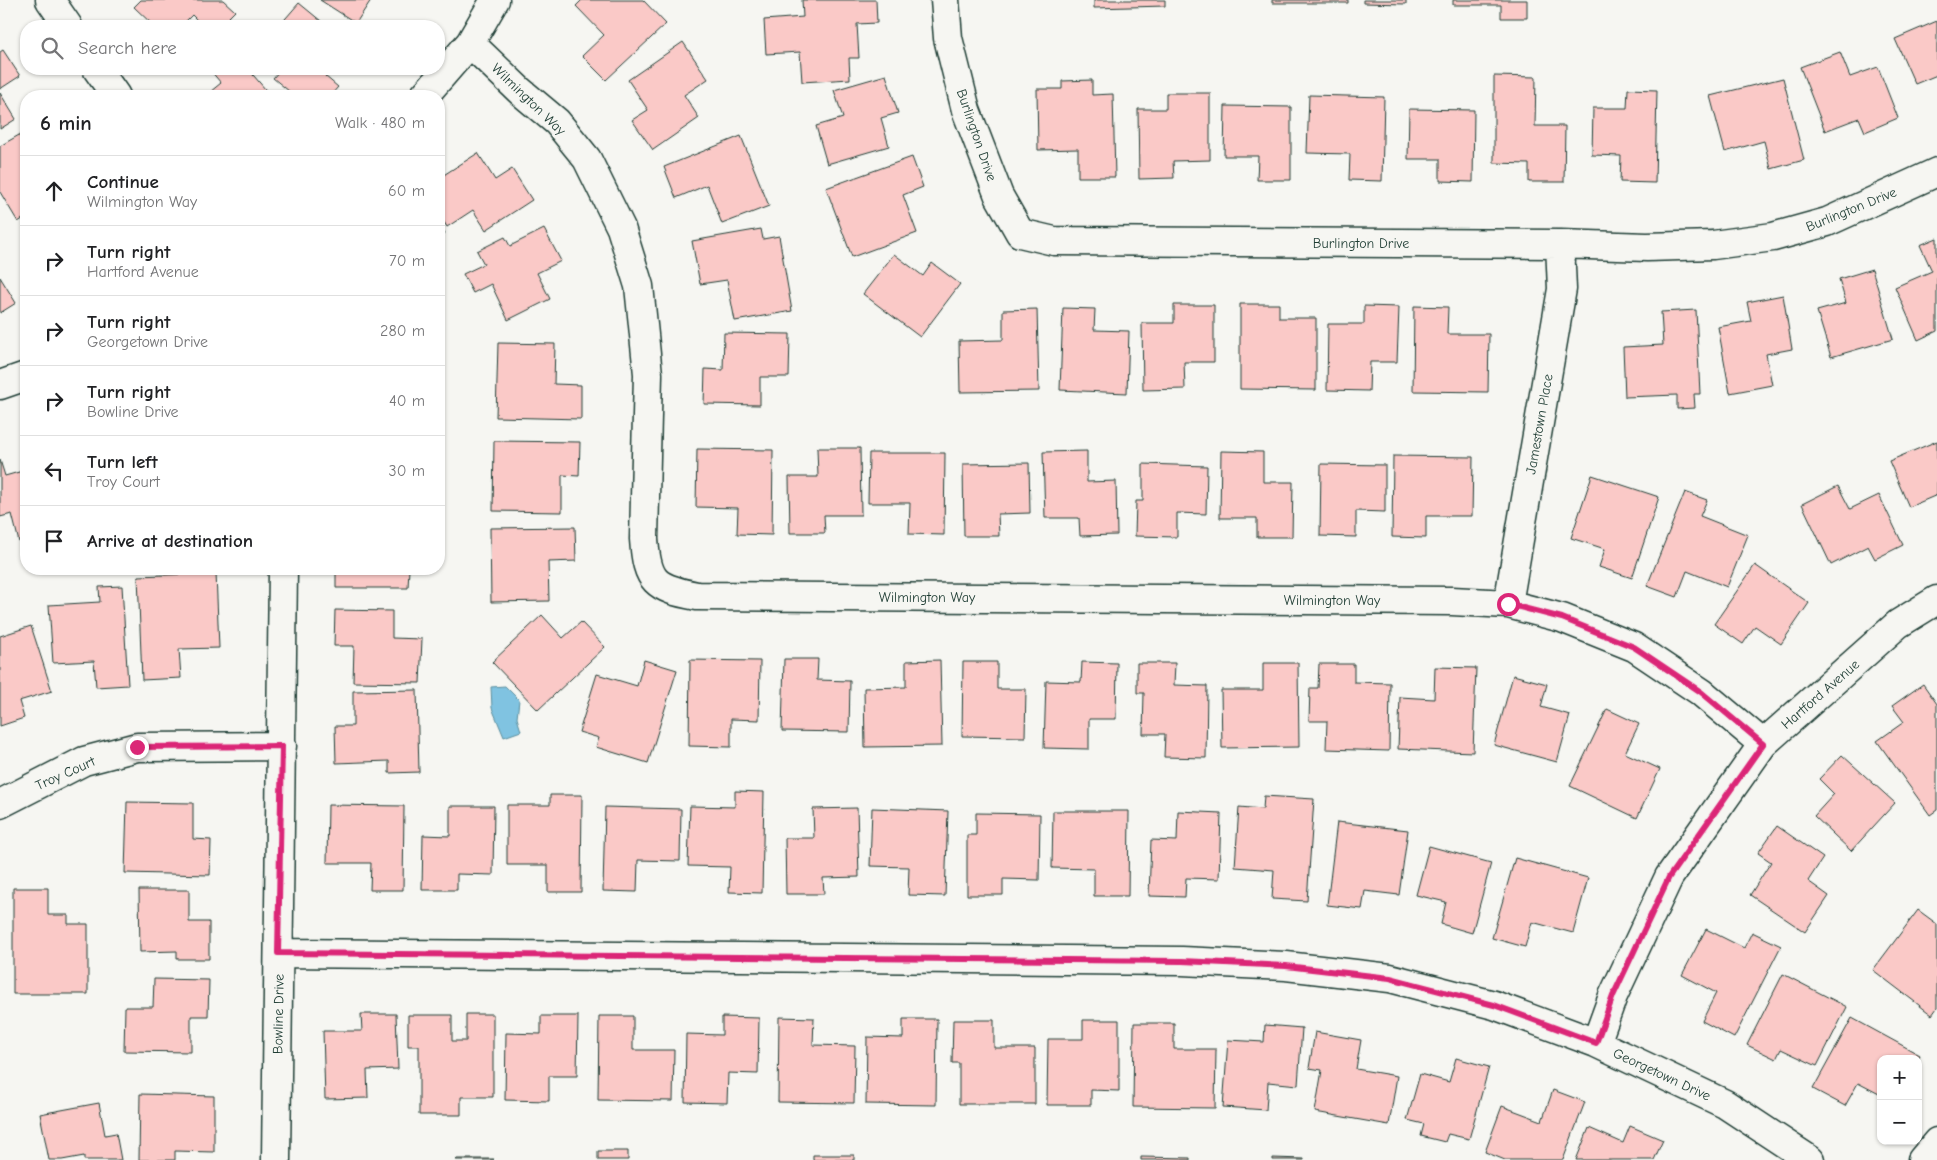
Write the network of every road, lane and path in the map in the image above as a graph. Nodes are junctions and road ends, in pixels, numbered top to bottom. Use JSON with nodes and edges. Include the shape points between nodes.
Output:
{"nodes":[{"id":1,"x":50,"y":0,"type":"edge"},
{"id":2,"x":495,"y":0,"type":"edge"},
{"id":3,"x":945,"y":0,"type":"edge"},
{"id":4,"x":64,"y":20,"type":"edge"},
{"id":5,"x":470,"y":43,"type":"junction"},
{"id":6,"x":445,"y":72,"type":"edge"},
{"id":7,"x":101,"y":75,"type":"edge"},
{"id":8,"x":442,"y":75,"type":"edge"},
{"id":9,"x":112,"y":90,"type":"edge"},
{"id":10,"x":429,"y":90,"type":"edge"},
{"id":11,"x":1937,"y":172,"type":"edge"},
{"id":12,"x":1560,"y":244,"type":"junction"},
{"id":13,"x":20,"y":378,"type":"edge"},
{"id":14,"x":0,"y":385,"type":"edge"},
{"id":15,"x":283,"y":575,"type":"edge"},
{"id":16,"x":1937,"y":600,"type":"edge"},
{"id":17,"x":1508,"y":604,"type":"junction"},
{"id":18,"x":1763,"y":744,"type":"junction"},
{"id":19,"x":282,"y":746,"type":"junction"},
{"id":20,"x":0,"y":804,"type":"edge"},
{"id":21,"x":278,"y":953,"type":"junction"},
{"id":22,"x":1596,"y":1043,"type":"junction"},
{"id":23,"x":1937,"y":1142,"type":"edge"},
{"id":24,"x":276,"y":1160,"type":"edge"},
{"id":25,"x":1810,"y":1160,"type":"edge"},
{"id":26,"x":1922,"y":1160,"type":"edge"}],
"edges":[{"from":1,"to":4,"type":"street"},
{"from":2,"to":5,"type":"street"},
{"from":3,"to":12,"type":"street","name":"Burlington Drive","via":[[948,38],[966,110],[999,196],[1020,233],[1054,241]]},
{"from":5,"to":6,"type":"street"},
{"from":5,"to":17,"type":"street","name":"Wilmington Way","via":[[557,122],[587,159],[621,228],[639,286],[648,374],[644,539],[646,564],[655,581],[674,591],[697,596]]},
{"from":7,"to":9,"type":"street"},
{"from":8,"to":10,"type":"street"},
{"from":11,"to":12,"type":"street","name":"Burlington Drive","via":[[1827,222],[1773,238],[1713,245],[1646,247]]},
{"from":12,"to":17,"type":"street","name":"Jamestown Place","via":[[1562,289]]},
{"from":13,"to":14,"type":"street"},
{"from":15,"to":19,"type":"street","name":"Bowline Drive"},
{"from":16,"to":18,"type":"street","name":"Hartford Avenue","via":[[1898,624]]},
{"from":17,"to":18,"type":"street","name":"Wilmington Way","via":[[1562,618],[1634,647],[1701,692]]},
{"from":18,"to":22,"type":"street","name":"Hartford Avenue","via":[[1669,877],[1613,996]]},
{"from":19,"to":20,"type":"street","name":"Troy Court","via":[[137,747],[84,762]]},
{"from":19,"to":21,"type":"street","name":"Bowline Drive"},
{"from":21,"to":22,"type":"street","name":"Georgetown Drive","via":[[1182,961],[1286,966],[1390,978],[1494,1005]]},
{"from":21,"to":24,"type":"street","name":"Bowline Drive"},
{"from":22,"to":25,"type":"street","name":"Georgetown Drive","via":[[1725,1104]]},
{"from":23,"to":26,"type":"street"}]}
